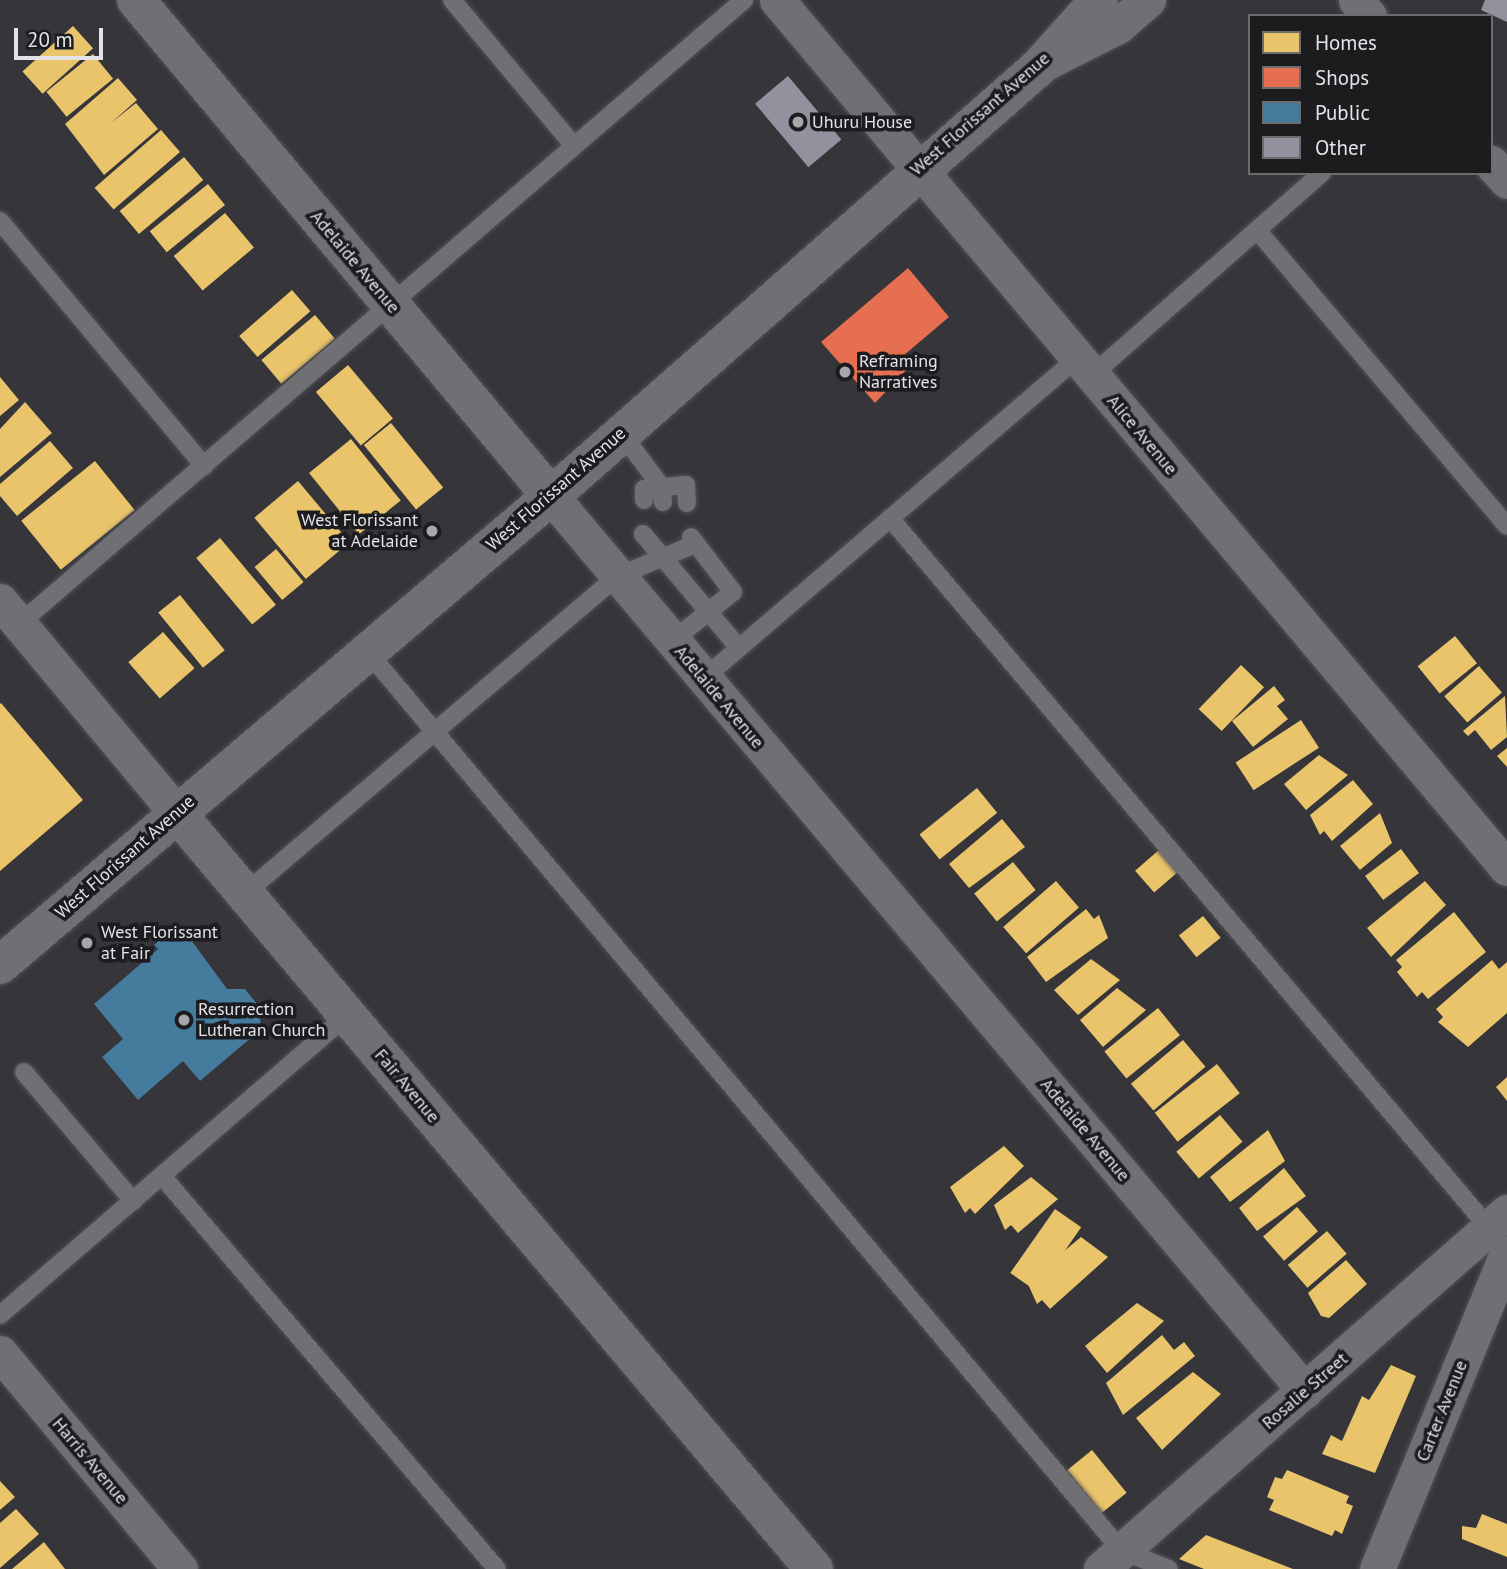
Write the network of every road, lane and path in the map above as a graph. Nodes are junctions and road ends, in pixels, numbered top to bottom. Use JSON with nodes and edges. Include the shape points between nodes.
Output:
{"nodes":[{"id":1,"x":136,"y":0,"type":"edge"},
{"id":2,"x":452,"y":0,"type":"edge"},
{"id":3,"x":744,"y":0,"type":"edge"},
{"id":4,"x":777,"y":0,"type":"edge"},
{"id":5,"x":1099,"y":0,"type":"edge"},
{"id":6,"x":1148,"y":0,"type":"edge"},
{"id":7,"x":1356,"y":0,"type":"edge"},
{"id":8,"x":1367,"y":14,"type":"edge"},
{"id":9,"x":1039,"y":67,"type":"junction"},
{"id":10,"x":574,"y":146,"type":"junction"},
{"id":11,"x":1493,"y":165,"type":"edge"},
{"id":12,"x":917,"y":168,"type":"junction"},
{"id":13,"x":1320,"y":175,"type":"edge"},
{"id":14,"x":1507,"y":181,"type":"edge"},
{"id":15,"x":0,"y":221,"type":"edge"},
{"id":16,"x":1258,"y":230,"type":"junction"},
{"id":17,"x":391,"y":305,"type":"junction"},
{"id":18,"x":1084,"y":366,"type":"junction"},
{"id":19,"x":621,"y":433,"type":"junction"},
{"id":20,"x":204,"y":466,"type":"junction"},
{"id":21,"x":662,"y":494,"type":"junction"},
{"id":22,"x":551,"y":496,"type":"junction"},
{"id":23,"x":645,"y":500,"type":"dead end"},
{"id":24,"x":687,"y":503,"type":"dead end"},
{"id":25,"x":890,"y":518,"type":"junction"},
{"id":26,"x":1507,"y":526,"type":"edge"},
{"id":27,"x":643,"y":534,"type":"dead end"},
{"id":28,"x":668,"y":549,"type":"junction"},
{"id":29,"x":618,"y":576,"type":"junction"},
{"id":30,"x":709,"y":611,"type":"junction"},
{"id":31,"x":9,"y":613,"type":"edge"},
{"id":32,"x":672,"y":641,"type":"junction"},
{"id":33,"x":739,"y":648,"type":"junction"},
{"id":34,"x":367,"y":651,"type":"junction"},
{"id":35,"x":704,"y":678,"type":"junction"},
{"id":36,"x":435,"y":731,"type":"junction"},
{"id":37,"x":176,"y":812,"type":"junction"},
{"id":38,"x":1507,"y":868,"type":"edge"},
{"id":39,"x":244,"y":894,"type":"junction"},
{"id":40,"x":0,"y":965,"type":"edge"},
{"id":41,"x":347,"y":1015,"type":"junction"},
{"id":42,"x":24,"y":1072,"type":"dead end"},
{"id":43,"x":162,"y":1176,"type":"junction"},
{"id":44,"x":133,"y":1200,"type":"junction"},
{"id":45,"x":1501,"y":1231,"type":"edge"},
{"id":46,"x":0,"y":1315,"type":"edge"},
{"id":47,"x":0,"y":1353,"type":"edge"},
{"id":48,"x":1305,"y":1391,"type":"junction"},
{"id":49,"x":1111,"y":1560,"type":"edge"},
{"id":50,"x":180,"y":1569,"type":"edge"},
{"id":51,"x":497,"y":1569,"type":"edge"},
{"id":52,"x":814,"y":1569,"type":"edge"},
{"id":53,"x":1169,"y":1569,"type":"edge"},
{"id":54,"x":1377,"y":1569,"type":"edge"}],
"edges":[{"from":1,"to":17,"type":"main road","name":"Adelaide Avenue"},
{"from":2,"to":10,"type":"lane"},
{"from":3,"to":10,"type":"lane"},
{"from":4,"to":12,"type":"street","name":"Alice Avenue"},
{"from":5,"to":9,"type":"main road","name":"West Florissant Avenue"},
{"from":6,"to":9,"type":"street","via":[[1118,26]]},
{"from":7,"to":8,"type":"street"},
{"from":9,"to":12,"type":"main road","name":"West Florissant Avenue"},
{"from":10,"to":17,"type":"lane"},
{"from":11,"to":14,"type":"street"},
{"from":12,"to":18,"type":"street","name":"Alice Avenue"},
{"from":12,"to":19,"type":"main road","name":"West Florissant Avenue"},
{"from":13,"to":16,"type":"lane"},
{"from":15,"to":20,"type":"lane"},
{"from":16,"to":18,"type":"lane"},
{"from":16,"to":26,"type":"lane"},
{"from":17,"to":20,"type":"lane"},
{"from":17,"to":22,"type":"main road","name":"Adelaide Avenue"},
{"from":18,"to":25,"type":"lane"},
{"from":18,"to":38,"type":"street","name":"Alice Avenue"},
{"from":19,"to":21,"type":"lane"},
{"from":19,"to":22,"type":"main road","name":"West Florissant Avenue"},
{"from":20,"to":31,"type":"lane"},
{"from":21,"to":23,"type":"lane","via":[[644,489]]},
{"from":21,"to":24,"type":"lane","via":[[685,485]]},
{"from":22,"to":29,"type":"street","name":"Adelaide Avenue"},
{"from":22,"to":34,"type":"main road","name":"West Florissant Avenue"},
{"from":25,"to":33,"type":"lane"},
{"from":25,"to":45,"type":"lane"},
{"from":27,"to":28,"type":"lane"},
{"from":28,"to":29,"type":"lane"},
{"from":28,"to":30,"type":"lane"},
{"from":28,"to":30,"type":"lane","via":[[692,541],[733,592]]},
{"from":29,"to":32,"type":"street","name":"Adelaide Avenue"},
{"from":29,"to":36,"type":"lane"},
{"from":30,"to":32,"type":"lane"},
{"from":30,"to":33,"type":"lane"},
{"from":31,"to":37,"type":"street","name":"Fair Avenue"},
{"from":32,"to":35,"type":"street","name":"Adelaide Avenue"},
{"from":33,"to":35,"type":"lane"},
{"from":34,"to":36,"type":"lane"},
{"from":34,"to":37,"type":"main road","name":"West Florissant Avenue"},
{"from":35,"to":48,"type":"street","name":"Adelaide Avenue"},
{"from":36,"to":39,"type":"lane"},
{"from":36,"to":49,"type":"lane"},
{"from":37,"to":39,"type":"main road","name":"Fair Avenue"},
{"from":37,"to":40,"type":"main road","name":"West Florissant Avenue"},
{"from":39,"to":41,"type":"main road","name":"Fair Avenue"},
{"from":41,"to":43,"type":"lane"},
{"from":41,"to":52,"type":"main road","name":"Fair Avenue"},
{"from":42,"to":44,"type":"lane"},
{"from":43,"to":44,"type":"lane"},
{"from":43,"to":51,"type":"lane"},
{"from":44,"to":46,"type":"lane"},
{"from":45,"to":48,"type":"street","name":"Rosalie Street"},
{"from":45,"to":54,"type":"street","name":"Carter Avenue"},
{"from":47,"to":50,"type":"street","name":"Harris Avenue"},
{"from":48,"to":49,"type":"street","name":"Rosalie Street"},
{"from":49,"to":53,"type":"lane"}]}
